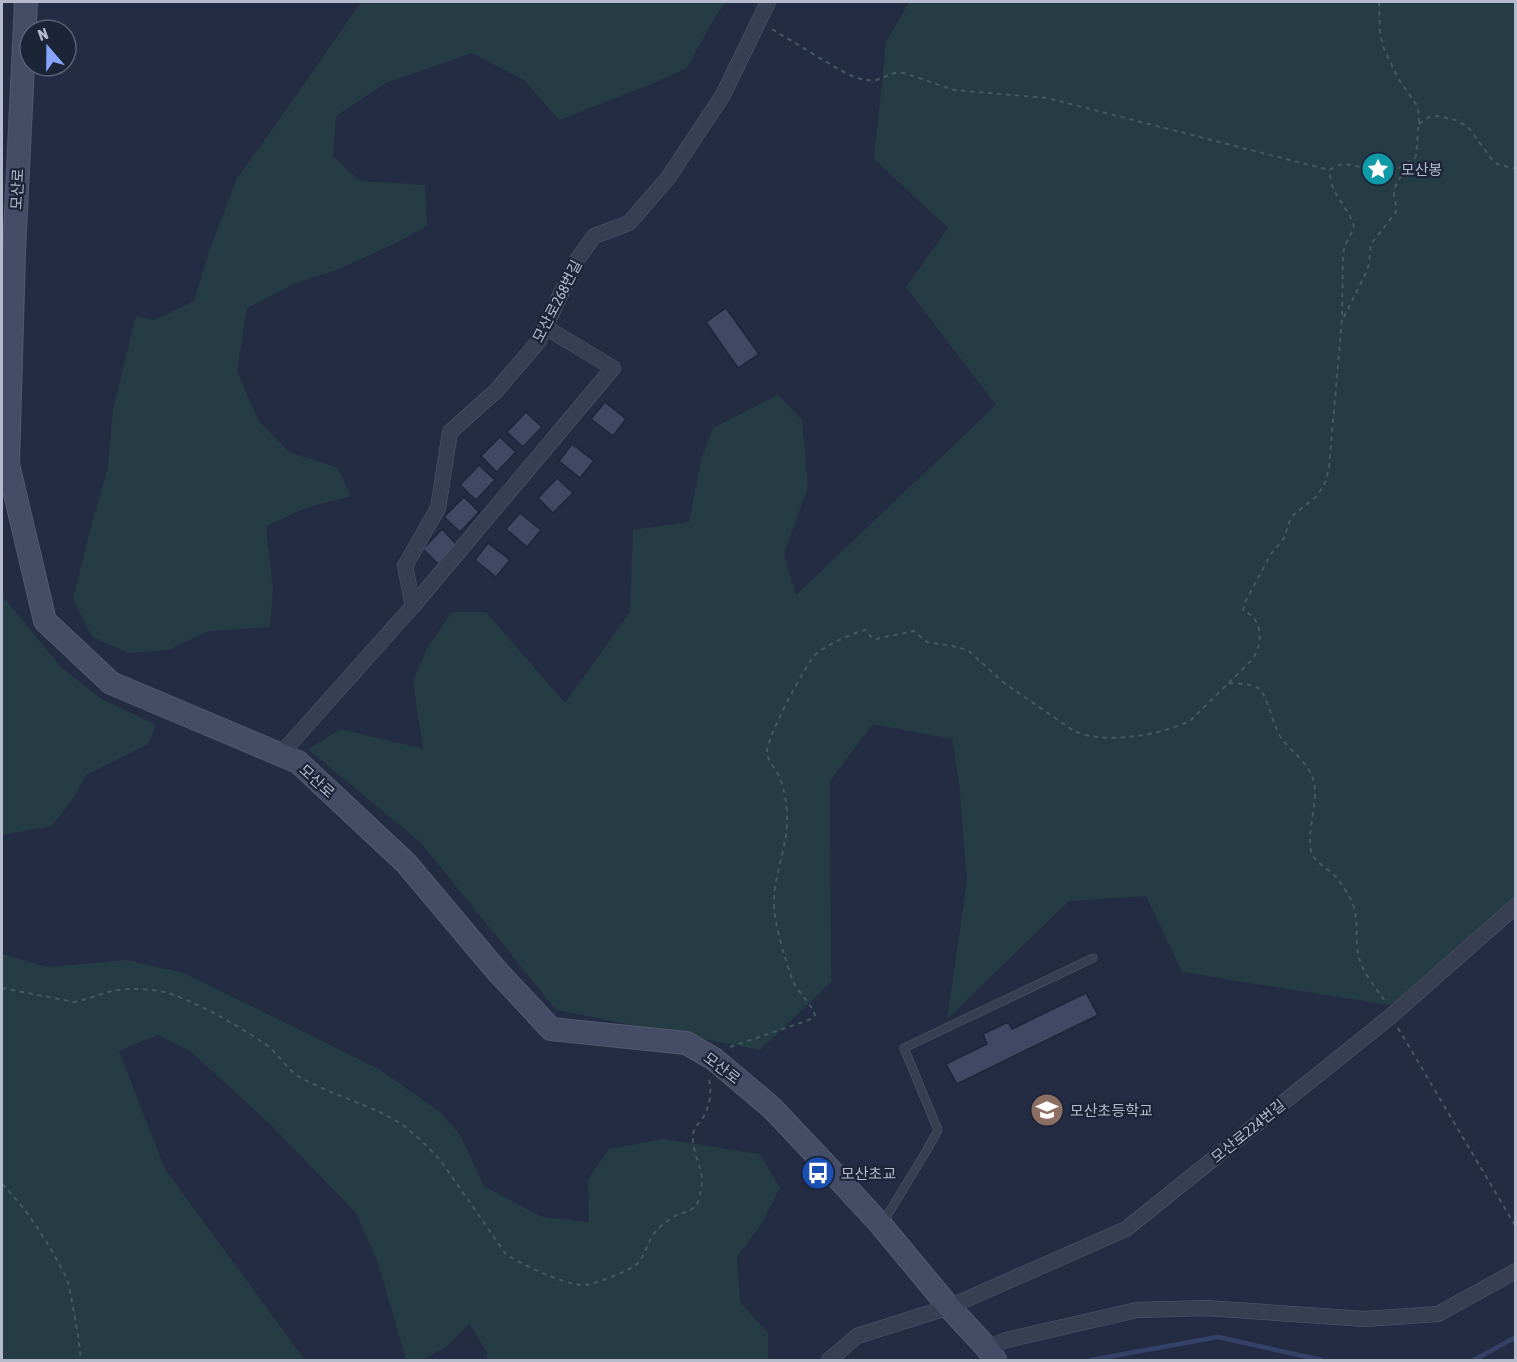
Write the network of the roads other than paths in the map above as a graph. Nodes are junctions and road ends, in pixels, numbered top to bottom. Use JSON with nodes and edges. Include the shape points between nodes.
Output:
{"nodes":[{"id":1,"x":26,"y":2,"type":"edge"},
{"id":2,"x":768,"y":2,"type":"edge"},
{"id":3,"x":8,"y":248,"type":"edge"},
{"id":4,"x":545,"y":327,"type":"junction"},
{"id":5,"x":8,"y":486,"type":"edge"},
{"id":6,"x":413,"y":606,"type":"junction"},
{"id":7,"x":280,"y":754,"type":"junction"},
{"id":8,"x":1515,"y":906,"type":"edge"},
{"id":9,"x":1093,"y":958,"type":"dead end"},
{"id":10,"x":881,"y":1225,"type":"junction"},
{"id":11,"x":1515,"y":1271,"type":"edge"},
{"id":12,"x":949,"y":1307,"type":"junction"},
{"id":13,"x":991,"y":1354,"type":"edge"},
{"id":14,"x":829,"y":1360,"type":"edge"}],
"edges":[{"from":1,"to":3,"type":"street","name":"모산로"},
{"from":2,"to":4,"type":"street","name":"모산로268번길","via":[[723,95],[668,178],[629,223],[594,236],[577,260]]},
{"from":3,"to":5,"type":"street","name":"모산로"},
{"from":4,"to":6,"type":"street","name":"모산로268번길","via":[[538,342],[495,391],[450,432],[438,508],[405,566]]},
{"from":4,"to":6,"type":"street","via":[[613,368]]},
{"from":5,"to":7,"type":"street","name":"모산로","via":[[45,621],[111,683]]},
{"from":6,"to":7,"type":"street"},
{"from":7,"to":10,"type":"street","name":"모산로","via":[[298,762],[406,863],[551,1029],[686,1043],[714,1059],[772,1108]]},
{"from":8,"to":12,"type":"street","name":"모산로224번길","via":[[1391,1016],[1126,1229]]},
{"from":9,"to":10,"type":"lane","via":[[904,1048],[938,1130]]},
{"from":10,"to":12,"type":"street","name":"모산로"},
{"from":11,"to":13,"type":"street","via":[[1438,1314],[1365,1318],[1206,1308],[1137,1310],[1006,1340]]},
{"from":12,"to":13,"type":"street","name":"모산로"},
{"from":12,"to":14,"type":"street","name":"모산로224번길","via":[[856,1336]]}]}
